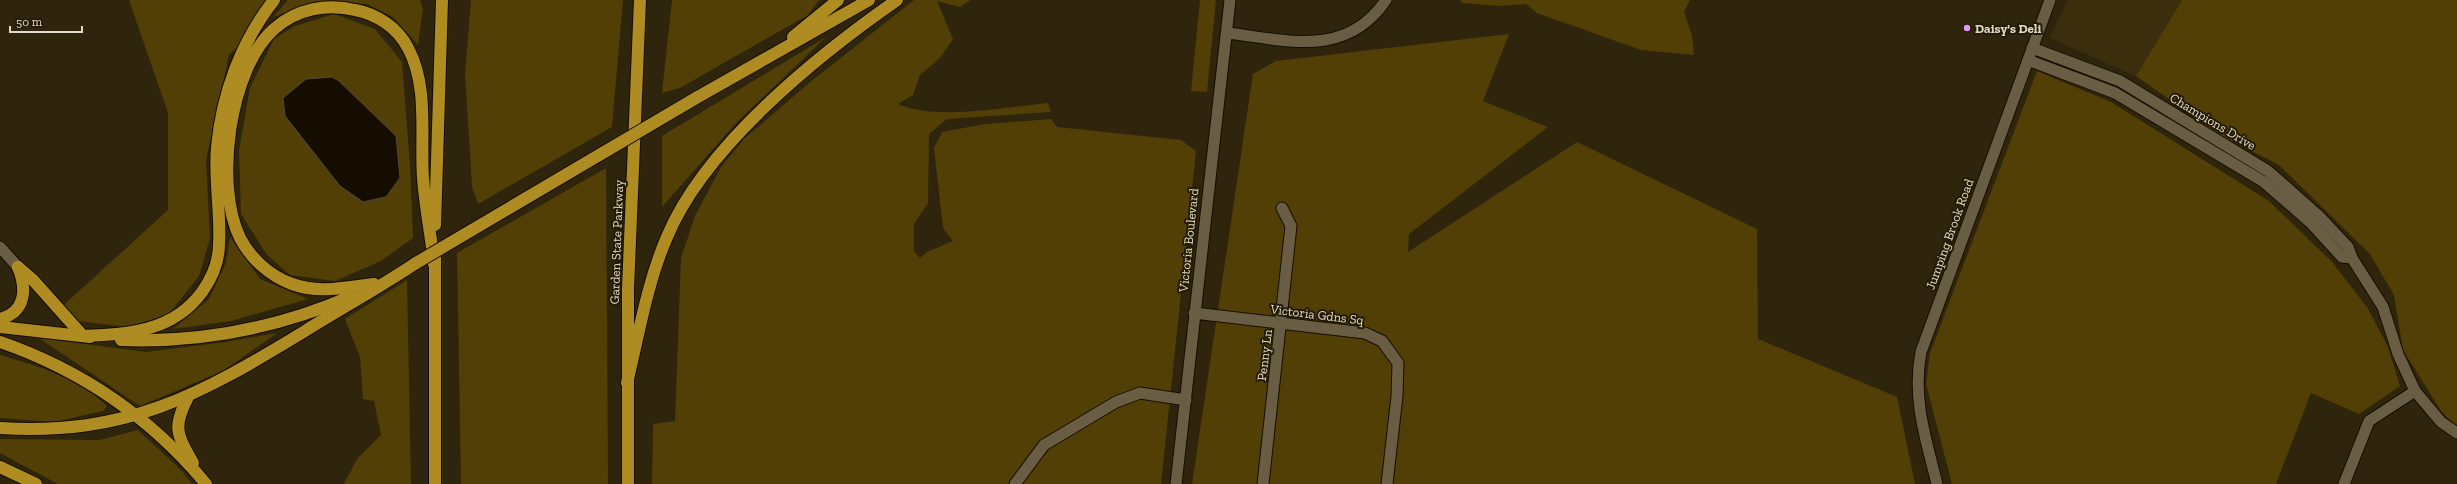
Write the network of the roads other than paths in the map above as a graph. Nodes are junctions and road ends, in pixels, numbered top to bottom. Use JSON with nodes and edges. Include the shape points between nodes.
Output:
{"nodes":[{"id":1,"x":274,"y":0,"type":"edge"},
{"id":2,"x":442,"y":0,"type":"edge"},
{"id":3,"x":640,"y":0,"type":"edge"},
{"id":4,"x":838,"y":0,"type":"edge"},
{"id":5,"x":869,"y":0,"type":"edge"},
{"id":6,"x":897,"y":0,"type":"edge"},
{"id":7,"x":1230,"y":0,"type":"edge"},
{"id":8,"x":1386,"y":0,"type":"edge"},
{"id":9,"x":2050,"y":0,"type":"edge"},
{"id":10,"x":1227,"y":34,"type":"junction"},
{"id":11,"x":2032,"y":48,"type":"junction"},
{"id":12,"x":780,"y":50,"type":"junction"},
{"id":13,"x":2028,"y":60,"type":"junction"},
{"id":14,"x":2112,"y":78,"type":"junction"},
{"id":15,"x":2107,"y":90,"type":"junction"},
{"id":16,"x":1282,"y":208,"type":"dead end"},
{"id":17,"x":0,"y":247,"type":"edge"},
{"id":18,"x":2352,"y":258,"type":"junction"},
{"id":19,"x":434,"y":264,"type":"junction"},
{"id":20,"x":18,"y":267,"type":"junction"},
{"id":21,"x":376,"y":287,"type":"junction"},
{"id":22,"x":1194,"y":313,"type":"junction"},
{"id":23,"x":0,"y":319,"type":"edge"},
{"id":24,"x":1282,"y":323,"type":"junction"},
{"id":25,"x":0,"y":327,"type":"edge"},
{"id":26,"x":83,"y":336,"type":"junction"},
{"id":27,"x":0,"y":342,"type":"edge"},
{"id":28,"x":628,"y":383,"type":"junction"},
{"id":29,"x":2415,"y":391,"type":"junction"},
{"id":30,"x":188,"y":397,"type":"junction"},
{"id":31,"x":1186,"y":400,"type":"junction"},
{"id":32,"x":136,"y":415,"type":"junction"},
{"id":33,"x":0,"y":428,"type":"edge"},
{"id":34,"x":2457,"y":433,"type":"edge"},
{"id":35,"x":0,"y":467,"type":"edge"},
{"id":36,"x":203,"y":481,"type":"edge"},
{"id":37,"x":36,"y":484,"type":"edge"},
{"id":38,"x":435,"y":484,"type":"edge"},
{"id":39,"x":628,"y":484,"type":"edge"},
{"id":40,"x":1015,"y":484,"type":"edge"},
{"id":41,"x":1176,"y":484,"type":"edge"},
{"id":42,"x":1263,"y":484,"type":"edge"},
{"id":43,"x":1387,"y":484,"type":"edge"},
{"id":44,"x":1938,"y":484,"type":"edge"},
{"id":45,"x":2344,"y":484,"type":"edge"}],
"edges":[{"from":1,"to":26,"type":"highway","via":[[256,25],[243,52],[224,106],[216,160],[219,246],[216,264],[205,288],[181,314],[157,327],[119,334]]},
{"from":2,"to":19,"type":"highway"},
{"from":3,"to":28,"type":"highway","name":"Garden State Parkway","via":[[630,207]]},
{"from":4,"to":12,"type":"highway"},
{"from":5,"to":12,"type":"highway"},
{"from":6,"to":28,"type":"highway","via":[[854,31],[794,81],[735,139],[698,182],[675,219],[660,253]]},
{"from":7,"to":10,"type":"street","name":"Victoria Boulevard"},
{"from":8,"to":10,"type":"street","via":[[1360,28],[1332,40],[1301,42]]},
{"from":9,"to":11,"type":"street","name":"Jumping Brook Road"},
{"from":10,"to":22,"type":"street","name":"Victoria Boulevard"},
{"from":11,"to":13,"type":"street","name":"Jumping Brook Road"},
{"from":11,"to":14,"type":"street","name":"Champions Drive"},
{"from":12,"to":21,"type":"highway","bridge":true},
{"from":13,"to":15,"type":"street","name":"Champions Drive"},
{"from":13,"to":44,"type":"street","name":"Jumping Brook Road","via":[[1920,359],[1917,382],[1919,412]]},
{"from":14,"to":15,"type":"street"},
{"from":14,"to":18,"type":"street","name":"Champions Drive","via":[[2268,171],[2319,216],[2348,247]]},
{"from":15,"to":18,"type":"street","name":"Champions Drive","via":[[2264,182],[2311,223],[2342,257]]},
{"from":16,"to":24,"type":"street","name":"Penny Ln","via":[[1291,226]]},
{"from":17,"to":20,"type":"street"},
{"from":18,"to":29,"type":"street","name":"Champions Drive","via":[[2383,307],[2398,354]]},
{"from":19,"to":21,"type":"highway","via":[[423,178],[420,90],[409,48],[393,29],[369,14],[340,7],[309,10],[281,23],[268,35],[253,57],[245,75],[234,112],[229,148],[228,184],[232,215],[240,238],[249,252],[267,270],[284,281],[318,289]]},
{"from":19,"to":38,"type":"highway"},
{"from":20,"to":23,"type":"highway","via":[[23,282],[22,300],[17,310]]},
{"from":20,"to":26,"type":"highway","via":[[33,280]]},
{"from":21,"to":26,"type":"highway","via":[[304,315],[231,333],[153,341]]},
{"from":21,"to":30,"type":"highway","via":[[249,366]]},
{"from":22,"to":24,"type":"street","name":"Victoria Gdns Sq"},
{"from":22,"to":31,"type":"street","name":"Victoria Boulevard"},
{"from":24,"to":42,"type":"street","name":"Penny Ln"},
{"from":24,"to":43,"type":"street","name":"Victoria Gdns Sq","via":[[1365,333],[1382,341],[1398,363]]},
{"from":25,"to":26,"type":"highway"},
{"from":27,"to":32,"type":"highway","via":[[80,377]]},
{"from":28,"to":39,"type":"highway","name":"Garden State Parkway"},
{"from":29,"to":34,"type":"street","name":"Champions Drive","via":[[2441,422]]},
{"from":29,"to":45,"type":"street","via":[[2369,421]]},
{"from":30,"to":32,"type":"highway"},
{"from":30,"to":36,"type":"highway","via":[[178,419],[178,438]]},
{"from":31,"to":40,"type":"street","via":[[1140,393],[1116,402],[1044,444]]},
{"from":31,"to":41,"type":"street","name":"Victoria Boulevard"},
{"from":32,"to":33,"type":"highway","via":[[70,428]]},
{"from":32,"to":36,"type":"highway","via":[[162,437]]},
{"from":35,"to":37,"type":"highway"}]}
